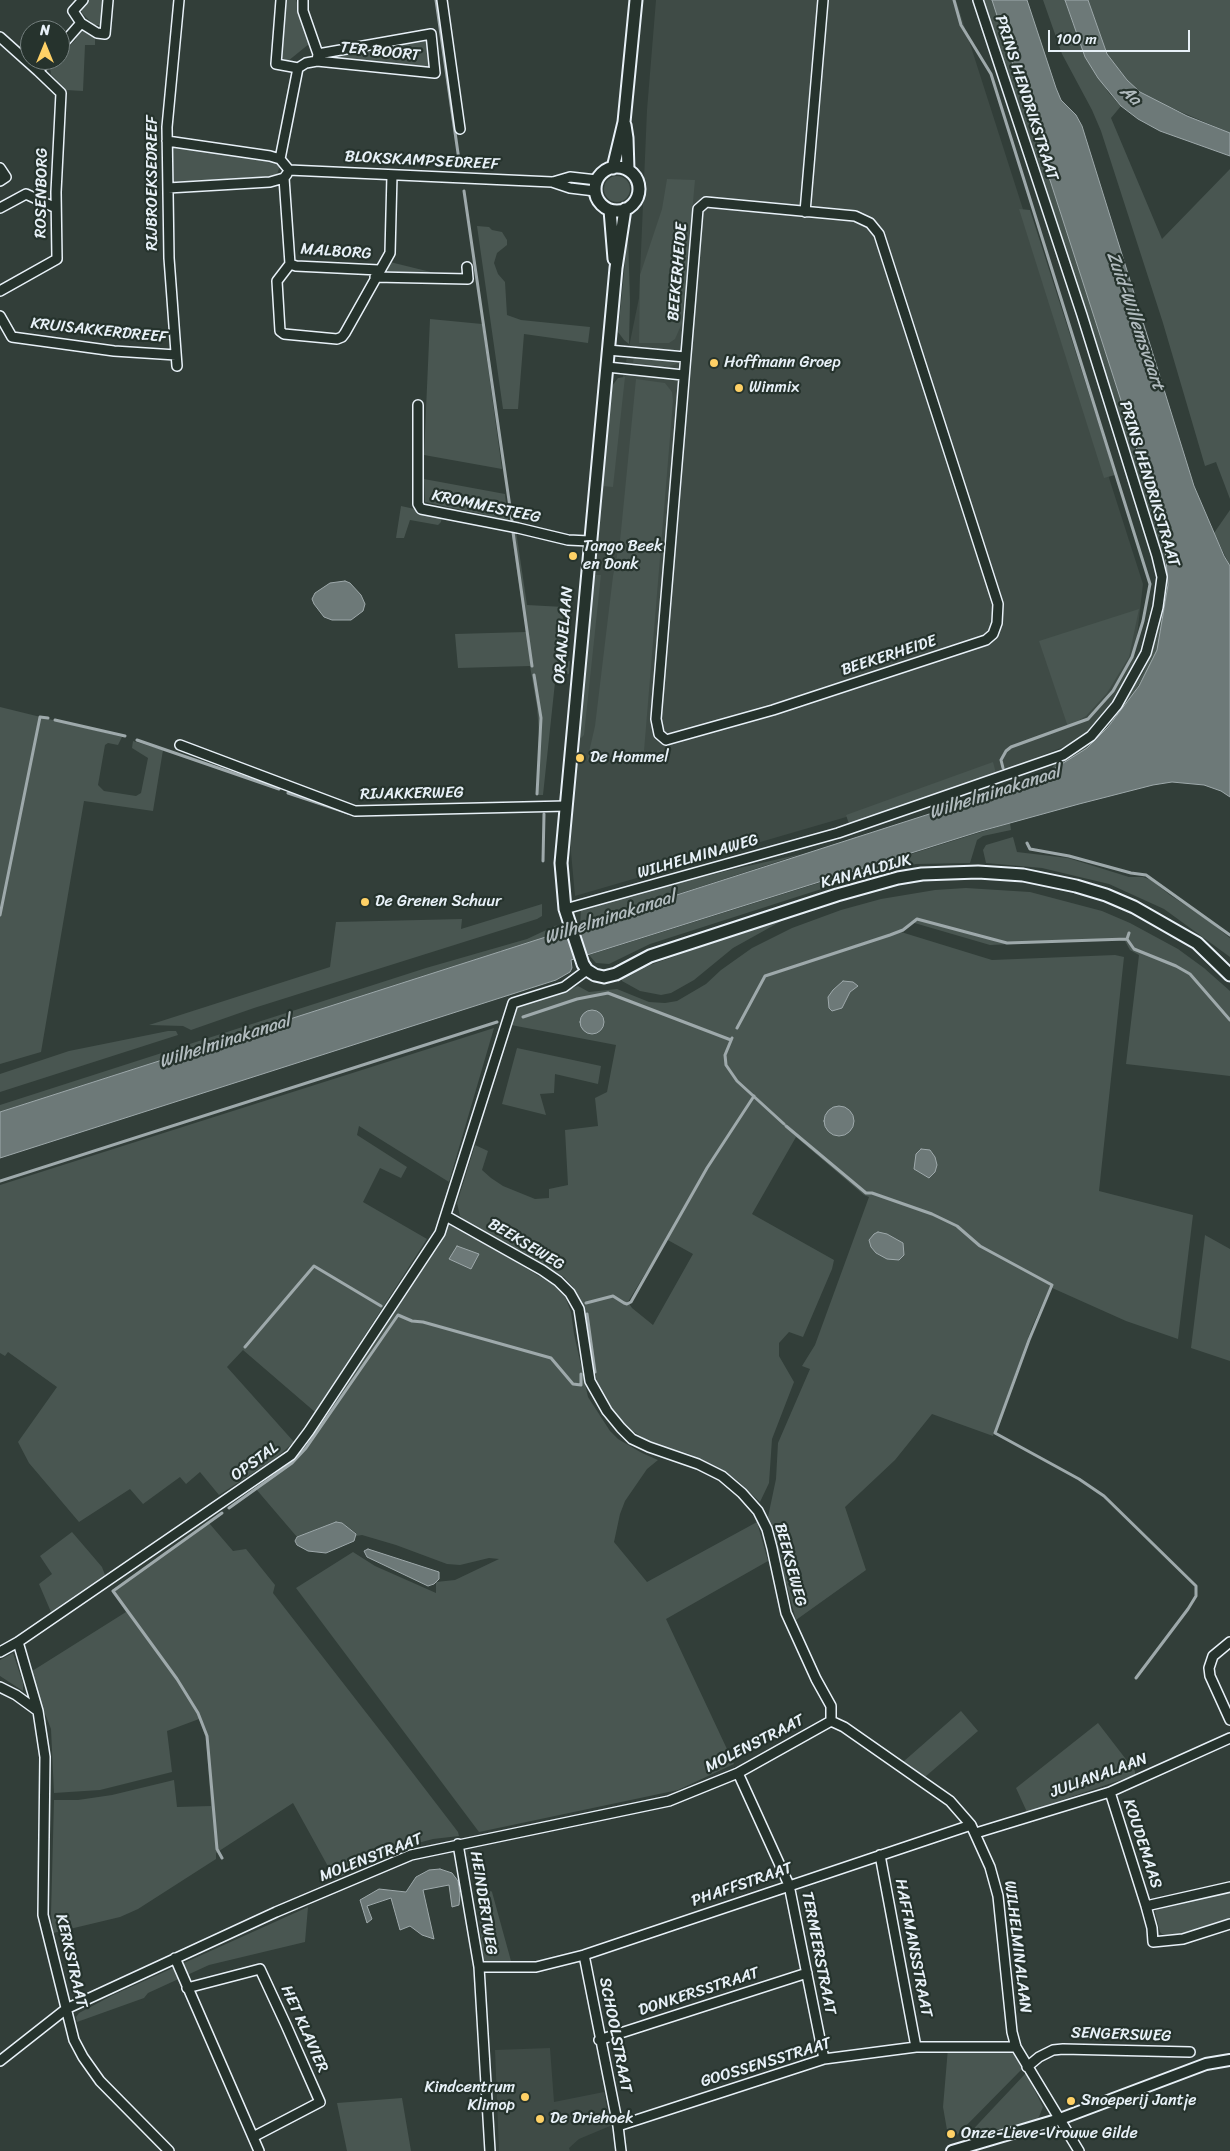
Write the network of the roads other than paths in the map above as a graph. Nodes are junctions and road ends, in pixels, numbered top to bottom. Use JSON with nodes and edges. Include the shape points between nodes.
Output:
{"nodes":[{"id":1,"x":83,"y":0,"type":"edge"},
{"id":2,"x":108,"y":0,"type":"edge"},
{"id":3,"x":178,"y":0,"type":"edge"},
{"id":4,"x":281,"y":0,"type":"edge"},
{"id":5,"x":303,"y":0,"type":"edge"},
{"id":6,"x":442,"y":0,"type":"edge"},
{"id":7,"x":636,"y":0,"type":"edge"},
{"id":8,"x":823,"y":0,"type":"edge"},
{"id":9,"x":978,"y":0,"type":"edge"},
{"id":10,"x":81,"y":23,"type":"junction"},
{"id":11,"x":70,"y":35,"type":"edge"},
{"id":12,"x":0,"y":37,"type":"edge"},
{"id":13,"x":317,"y":58,"type":"junction"},
{"id":14,"x":298,"y":68,"type":"junction"},
{"id":15,"x":38,"y":71,"type":"joint"},
{"id":16,"x":624,"y":122,"type":"junction"},
{"id":17,"x":460,"y":129,"type":"dead end"},
{"id":18,"x":167,"y":141,"type":"junction"},
{"id":19,"x":280,"y":159,"type":"junction"},
{"id":20,"x":0,"y":168,"type":"edge"},
{"id":21,"x":613,"y":168,"type":"junction"},
{"id":22,"x":289,"y":170,"type":"junction"},
{"id":23,"x":628,"y":170,"type":"junction"},
{"id":24,"x":392,"y":175,"type":"junction"},
{"id":25,"x":284,"y":178,"type":"junction"},
{"id":26,"x":3,"y":179,"type":"edge"},
{"id":27,"x":596,"y":185,"type":"junction"},
{"id":28,"x":168,"y":188,"type":"junction"},
{"id":29,"x":0,"y":208,"type":"edge"},
{"id":30,"x":56,"y":208,"type":"junction"},
{"id":31,"x":610,"y":210,"type":"junction"},
{"id":32,"x":626,"y":210,"type":"junction"},
{"id":33,"x":805,"y":212,"type":"junction"},
{"id":34,"x":290,"y":264,"type":"junction"},
{"id":35,"x":467,"y":267,"type":"dead end"},
{"id":36,"x":616,"y":268,"type":"junction"},
{"id":37,"x":377,"y":274,"type":"junction"},
{"id":38,"x":0,"y":291,"type":"edge"},
{"id":39,"x":0,"y":316,"type":"edge"},
{"id":40,"x":608,"y":350,"type":"junction"},
{"id":41,"x":176,"y":355,"type":"junction"},
{"id":42,"x":685,"y":357,"type":"junction"},
{"id":43,"x":177,"y":366,"type":"dead end"},
{"id":44,"x":607,"y":368,"type":"junction"},
{"id":45,"x":684,"y":375,"type":"junction"},
{"id":46,"x":418,"y":405,"type":"dead end"},
{"id":47,"x":589,"y":541,"type":"junction"},
{"id":48,"x":180,"y":745,"type":"dead end"},
{"id":49,"x":566,"y":806,"type":"junction"},
{"id":50,"x":838,"y":833,"type":"joint"},
{"id":51,"x":565,"y":909,"type":"junction"},
{"id":52,"x":585,"y":967,"type":"junction"},
{"id":53,"x":1230,"y":975,"type":"edge"},
{"id":54,"x":446,"y":1216,"type":"junction"},
{"id":55,"x":18,"y":1642,"type":"junction"},
{"id":56,"x":1230,"y":1642,"type":"edge"},
{"id":57,"x":0,"y":1652,"type":"edge"},
{"id":58,"x":0,"y":1687,"type":"edge"},
{"id":59,"x":38,"y":1712,"type":"junction"},
{"id":60,"x":1230,"y":1720,"type":"edge"},
{"id":61,"x":832,"y":1721,"type":"junction"},
{"id":62,"x":1230,"y":1738,"type":"edge"},
{"id":63,"x":738,"y":1773,"type":"junction"},
{"id":64,"x":1110,"y":1792,"type":"junction"},
{"id":65,"x":973,"y":1829,"type":"junction"},
{"id":66,"x":458,"y":1844,"type":"junction"},
{"id":67,"x":880,"y":1855,"type":"junction"},
{"id":68,"x":789,"y":1885,"type":"junction"},
{"id":69,"x":1230,"y":1887,"type":"edge"},
{"id":70,"x":1146,"y":1906,"type":"junction"},
{"id":71,"x":1230,"y":1924,"type":"edge"},
{"id":72,"x":584,"y":1954,"type":"junction"},
{"id":73,"x":175,"y":1958,"type":"junction"},
{"id":74,"x":478,"y":1967,"type":"junction"},
{"id":75,"x":521,"y":1968,"type":"joint"},
{"id":76,"x":807,"y":1973,"type":"junction"},
{"id":77,"x":187,"y":1988,"type":"junction"},
{"id":78,"x":66,"y":2009,"type":"junction"},
{"id":79,"x":599,"y":2040,"type":"junction"},
{"id":80,"x":916,"y":2047,"type":"junction"},
{"id":81,"x":1016,"y":2047,"type":"junction"},
{"id":82,"x":1190,"y":2052,"type":"dead end"},
{"id":83,"x":824,"y":2059,"type":"junction"},
{"id":84,"x":1230,"y":2060,"type":"edge"},
{"id":85,"x":0,"y":2061,"type":"edge"},
{"id":86,"x":1027,"y":2067,"type":"junction"},
{"id":87,"x":1060,"y":2119,"type":"junction"},
{"id":88,"x":618,"y":2126,"type":"junction"},
{"id":89,"x":253,"y":2137,"type":"junction"},
{"id":90,"x":169,"y":2151,"type":"edge"},
{"id":91,"x":259,"y":2151,"type":"edge"},
{"id":92,"x":490,"y":2151,"type":"edge"},
{"id":93,"x":621,"y":2151,"type":"edge"},
{"id":94,"x":952,"y":2151,"type":"edge"},
{"id":95,"x":1079,"y":2151,"type":"edge"}],
"edges":[{"from":1,"to":10,"type":"street","via":[[74,10]]},
{"from":2,"to":10,"type":"street","via":[[106,34],[97,33]]},
{"from":3,"to":18,"type":"street","name":"RIJBROEKSEDREEF"},
{"from":4,"to":14,"type":"street","via":[[276,64]]},
{"from":5,"to":13,"type":"street","name":"TER BOORT"},
{"from":6,"to":17,"type":"street"},
{"from":7,"to":16,"type":"main road"},
{"from":8,"to":33,"type":"street"},
{"from":9,"to":50,"type":"street","name":"PRINS HENDRIKSTRAAT","via":[[1158,556],[1162,577],[1158,607],[1146,653],[1117,705],[1091,736],[1063,755]]},
{"from":10,"to":11,"type":"street"},
{"from":12,"to":15,"type":"street","name":"ROSENBORG"},
{"from":13,"to":13,"type":"street","name":"TER BOORT","via":[[431,34],[435,73]]},
{"from":13,"to":14,"type":"street","name":"TER BOORT"},
{"from":14,"to":19,"type":"street"},
{"from":15,"to":30,"type":"street","name":"ROSENBORG","via":[[61,93]]},
{"from":16,"to":21,"type":"main road"},
{"from":16,"to":23,"type":"main road"},
{"from":18,"to":19,"type":"street"},
{"from":18,"to":28,"type":"street","name":"RIJBROEKSEDREEF"},
{"from":19,"to":22,"type":"street"},
{"from":20,"to":26,"type":"street"},
{"from":21,"to":23,"type":"main road"},
{"from":21,"to":27,"type":"main road","via":[[607,170]]},
{"from":22,"to":24,"type":"street","name":"BLOKSKAMPSEDREEF"},
{"from":22,"to":25,"type":"street"},
{"from":23,"to":32,"type":"main road","via":[[636,179],[639,191],[635,202]]},
{"from":24,"to":27,"type":"street","name":"BLOKSKAMPSEDREEF","via":[[552,182],[570,177]]},
{"from":24,"to":37,"type":"street","name":"MALBORG","via":[[390,253]]},
{"from":25,"to":28,"type":"street","via":[[270,182]]},
{"from":25,"to":34,"type":"street","name":"MALBORG"},
{"from":27,"to":31,"type":"main road","via":[[598,201]]},
{"from":28,"to":41,"type":"street","name":"RIJBROEKSEDREEF","via":[[168,258]]},
{"from":29,"to":30,"type":"street","via":[[26,194]]},
{"from":30,"to":38,"type":"street","name":"ROSENBORG","via":[[57,259]]},
{"from":31,"to":32,"type":"main road"},
{"from":31,"to":36,"type":"main road","name":"ORANJELAAN"},
{"from":32,"to":36,"type":"main road","name":"ORANJELAAN"},
{"from":33,"to":42,"type":"street","name":"BEEKERHEIDE","via":[[706,202],[698,208]]},
{"from":33,"to":45,"type":"street","name":"BEEKERHEIDE","via":[[855,216],[870,223],[879,234],[998,604],[993,634],[986,640],[773,710],[666,740],[659,734],[656,719]]},
{"from":34,"to":37,"type":"street","name":"MALBORG"},
{"from":34,"to":37,"type":"street","name":"MALBORG","via":[[277,281],[278,325],[284,334],[342,337]]},
{"from":35,"to":37,"type":"street","via":[[468,279]]},
{"from":36,"to":40,"type":"main road","name":"ORANJELAAN"},
{"from":39,"to":41,"type":"street","name":"KRUISAKKERDREEF","via":[[12,337],[114,351]]},
{"from":40,"to":42,"type":"street"},
{"from":40,"to":44,"type":"main road","name":"ORANJELAAN"},
{"from":41,"to":43,"type":"street","name":"RIJBROEKSEDREEF"},
{"from":42,"to":45,"type":"street","name":"BEEKERHEIDE"},
{"from":44,"to":45,"type":"street"},
{"from":44,"to":47,"type":"main road","name":"ORANJELAAN"},
{"from":46,"to":47,"type":"street","name":"KROMMESTEEG","via":[[418,504],[421,509],[568,540]]},
{"from":47,"to":49,"type":"main road","name":"ORANJELAAN"},
{"from":48,"to":49,"type":"street","name":"RIJAKKERWEG","via":[[355,811]]},
{"from":49,"to":51,"type":"main road","name":"ORANJELAAN","via":[[561,863]]},
{"from":50,"to":51,"type":"street","name":"WILHELMINAWEG"},
{"from":51,"to":52,"type":"main road","name":"ORANJELAAN"},
{"from":52,"to":53,"type":"main road","name":"KANAALDIJK","via":[[604,977],[650,956],[837,895],[922,874],[978,872],[1023,875],[1106,895],[1198,943]]},
{"from":52,"to":54,"type":"street","via":[[564,987],[513,1003]]},
{"from":54,"to":55,"type":"street","name":"OPSTAL","via":[[440,1233],[291,1455]]},
{"from":54,"to":61,"type":"street","name":"BEEKSEWEG","via":[[542,1270],[570,1293],[579,1309],[590,1381],[607,1412],[632,1439],[722,1476],[758,1511],[767,1529],[786,1613],[831,1706]]},
{"from":55,"to":57,"type":"street","name":"OPSTAL"},
{"from":55,"to":59,"type":"street","name":"KERKSTRAAT"},
{"from":56,"to":60,"type":"street","via":[[1213,1656],[1209,1668]]},
{"from":58,"to":59,"type":"street"},
{"from":59,"to":78,"type":"street","name":"KERKSTRAAT","via":[[45,1757],[43,1915]]},
{"from":61,"to":63,"type":"street","name":"MOLENSTRAAT"},
{"from":61,"to":65,"type":"street","name":"WILHELMINALAAN","via":[[950,1801]]},
{"from":62,"to":64,"type":"street","name":"JULIANALAAN"},
{"from":63,"to":66,"type":"street","name":"MOLENSTRAAT","via":[[670,1801]]},
{"from":63,"to":68,"type":"street","name":"TERMEERSTRAAT"},
{"from":64,"to":65,"type":"street","name":"JULIANALAAN"},
{"from":64,"to":70,"type":"street","name":"KOUDEMAAS"},
{"from":65,"to":67,"type":"street","name":"PHAFFSTRAAT"},
{"from":65,"to":81,"type":"street","name":"WILHELMINALAAN","via":[[990,1867],[998,1896]]},
{"from":66,"to":73,"type":"street","name":"MOLENSTRAAT","via":[[411,1855]]},
{"from":66,"to":74,"type":"street","name":"HEINDERTWEG"},
{"from":67,"to":68,"type":"street","name":"PHAFFSTRAAT"},
{"from":67,"to":80,"type":"street","name":"HAFFMANSSTRAAT"},
{"from":68,"to":72,"type":"street","name":"PHAFFSTRAAT"},
{"from":68,"to":76,"type":"street","name":"TERMEERSTRAAT"},
{"from":69,"to":70,"type":"street","name":"KOUDEMAAS"},
{"from":70,"to":71,"type":"street","name":"KOUDEMAAS","via":[[1153,1942],[1182,1939]]},
{"from":72,"to":75,"type":"street","name":"PHAFFSTRAAT"},
{"from":72,"to":79,"type":"street","name":"SCHOOLSTRAAT"},
{"from":73,"to":77,"type":"street"},
{"from":73,"to":78,"type":"street","name":"MOLENSTRAAT"},
{"from":74,"to":75,"type":"street","name":"HEINDERTWEG"},
{"from":74,"to":92,"type":"street","name":"HEINDERTWEG"},
{"from":76,"to":79,"type":"street","name":"DONKERSSTRAAT"},
{"from":76,"to":83,"type":"street","name":"TERMEERSTRAAT"},
{"from":77,"to":89,"type":"street"},
{"from":77,"to":89,"type":"street","name":"HET KLAVIER","via":[[260,1969],[320,2102]]},
{"from":78,"to":85,"type":"street","name":"MOLENSTRAAT"},
{"from":78,"to":90,"type":"street","name":"KERKSTRAAT","via":[[74,2040],[100,2081]]},
{"from":79,"to":88,"type":"street","name":"SCHOOLSTRAAT"},
{"from":80,"to":81,"type":"street","name":"GOOSSENSSTRAAT"},
{"from":80,"to":83,"type":"street","name":"GOOSSENSSTRAAT"},
{"from":81,"to":86,"type":"street","name":"WILHELMINALAAN"},
{"from":82,"to":86,"type":"street","name":"SENGERSWEG","via":[[1063,2049],[1046,2054]]},
{"from":83,"to":88,"type":"street","name":"GOOSSENSSTRAAT"},
{"from":84,"to":87,"type":"street","via":[[1206,2064]]},
{"from":86,"to":87,"type":"street","name":"WILHELMINALAAN"},
{"from":87,"to":94,"type":"street"},
{"from":87,"to":95,"type":"street","name":"WILHELMINALAAN"},
{"from":88,"to":93,"type":"street","name":"SCHOOLSTRAAT"},
{"from":89,"to":91,"type":"street"}]}
